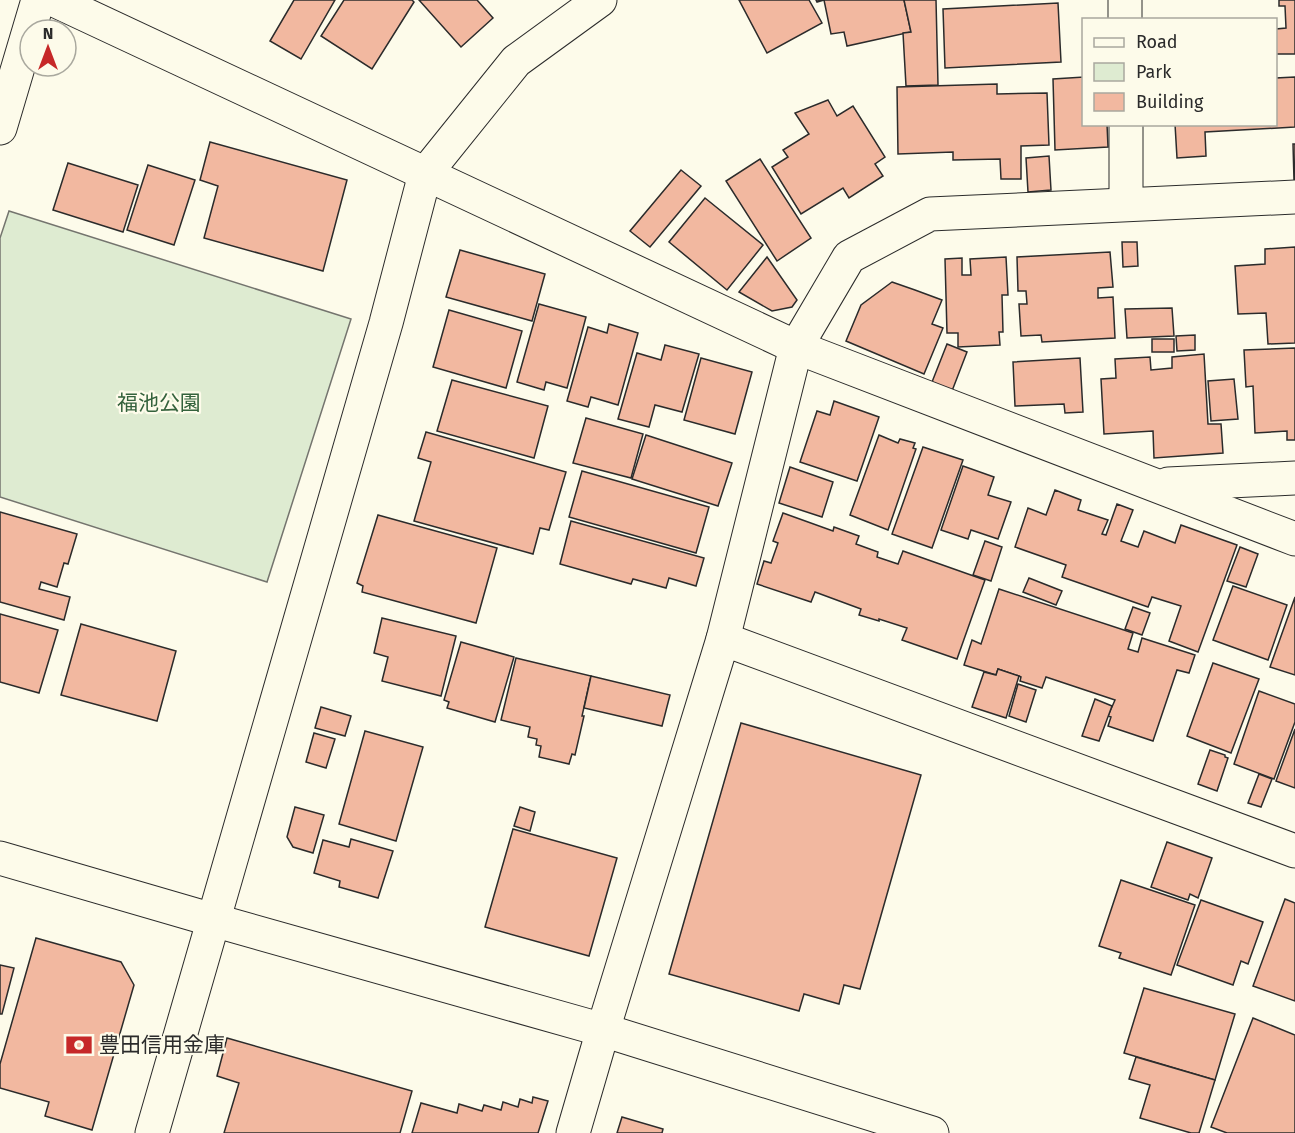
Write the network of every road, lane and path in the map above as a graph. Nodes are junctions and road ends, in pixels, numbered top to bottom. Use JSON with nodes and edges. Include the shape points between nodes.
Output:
{"nodes":[{"id":1,"x":38,"y":0,"type":"edge"},
{"id":2,"x":54,"y":0,"type":"edge"},
{"id":3,"x":600,"y":0,"type":"edge"},
{"id":4,"x":1125,"y":0,"type":"edge"},
{"id":5,"x":1125,"y":18,"type":"edge"},
{"id":6,"x":11,"y":47,"type":"edge"},
{"id":7,"x":1126,"y":126,"type":"edge"},
{"id":8,"x":0,"y":128,"type":"edge"},
{"id":9,"x":425,"y":174,"type":"junction"},
{"id":10,"x":1295,"y":197,"type":"edge"},
{"id":11,"x":1126,"y":204,"type":"junction"},
{"id":12,"x":796,"y":347,"type":"junction"},
{"id":13,"x":1295,"y":478,"type":"edge"},
{"id":14,"x":1154,"y":485,"type":"junction"},
{"id":15,"x":1295,"y":539,"type":"edge"},
{"id":16,"x":723,"y":639,"type":"junction"},
{"id":17,"x":1295,"y":851,"type":"edge"},
{"id":18,"x":0,"y":858,"type":"edge"},
{"id":19,"x":213,"y":920,"type":"junction"},
{"id":20,"x":603,"y":1030,"type":"junction"},
{"id":21,"x":152,"y":1133,"type":"edge"},
{"id":22,"x":573,"y":1133,"type":"edge"},
{"id":23,"x":932,"y":1133,"type":"edge"}],
"edges":[{"from":1,"to":6,"type":"street"},
{"from":2,"to":9,"type":"street"},
{"from":3,"to":9,"type":"street","via":[[516,61]]},
{"from":4,"to":5,"type":"street"},
{"from":6,"to":8,"type":"street"},
{"from":7,"to":11,"type":"street"},
{"from":9,"to":12,"type":"street"},
{"from":9,"to":19,"type":"street","via":[[386,323]]},
{"from":10,"to":11,"type":"street"},
{"from":11,"to":12,"type":"street","via":[[930,213],[849,256]]},
{"from":12,"to":14,"type":"street"},
{"from":12,"to":16,"type":"street"},
{"from":13,"to":14,"type":"street"},
{"from":14,"to":15,"type":"street"},
{"from":16,"to":17,"type":"street"},
{"from":16,"to":20,"type":"street"},
{"from":18,"to":19,"type":"street"},
{"from":19,"to":20,"type":"street"},
{"from":19,"to":21,"type":"street"},
{"from":20,"to":22,"type":"street"},
{"from":20,"to":23,"type":"street"}]}
